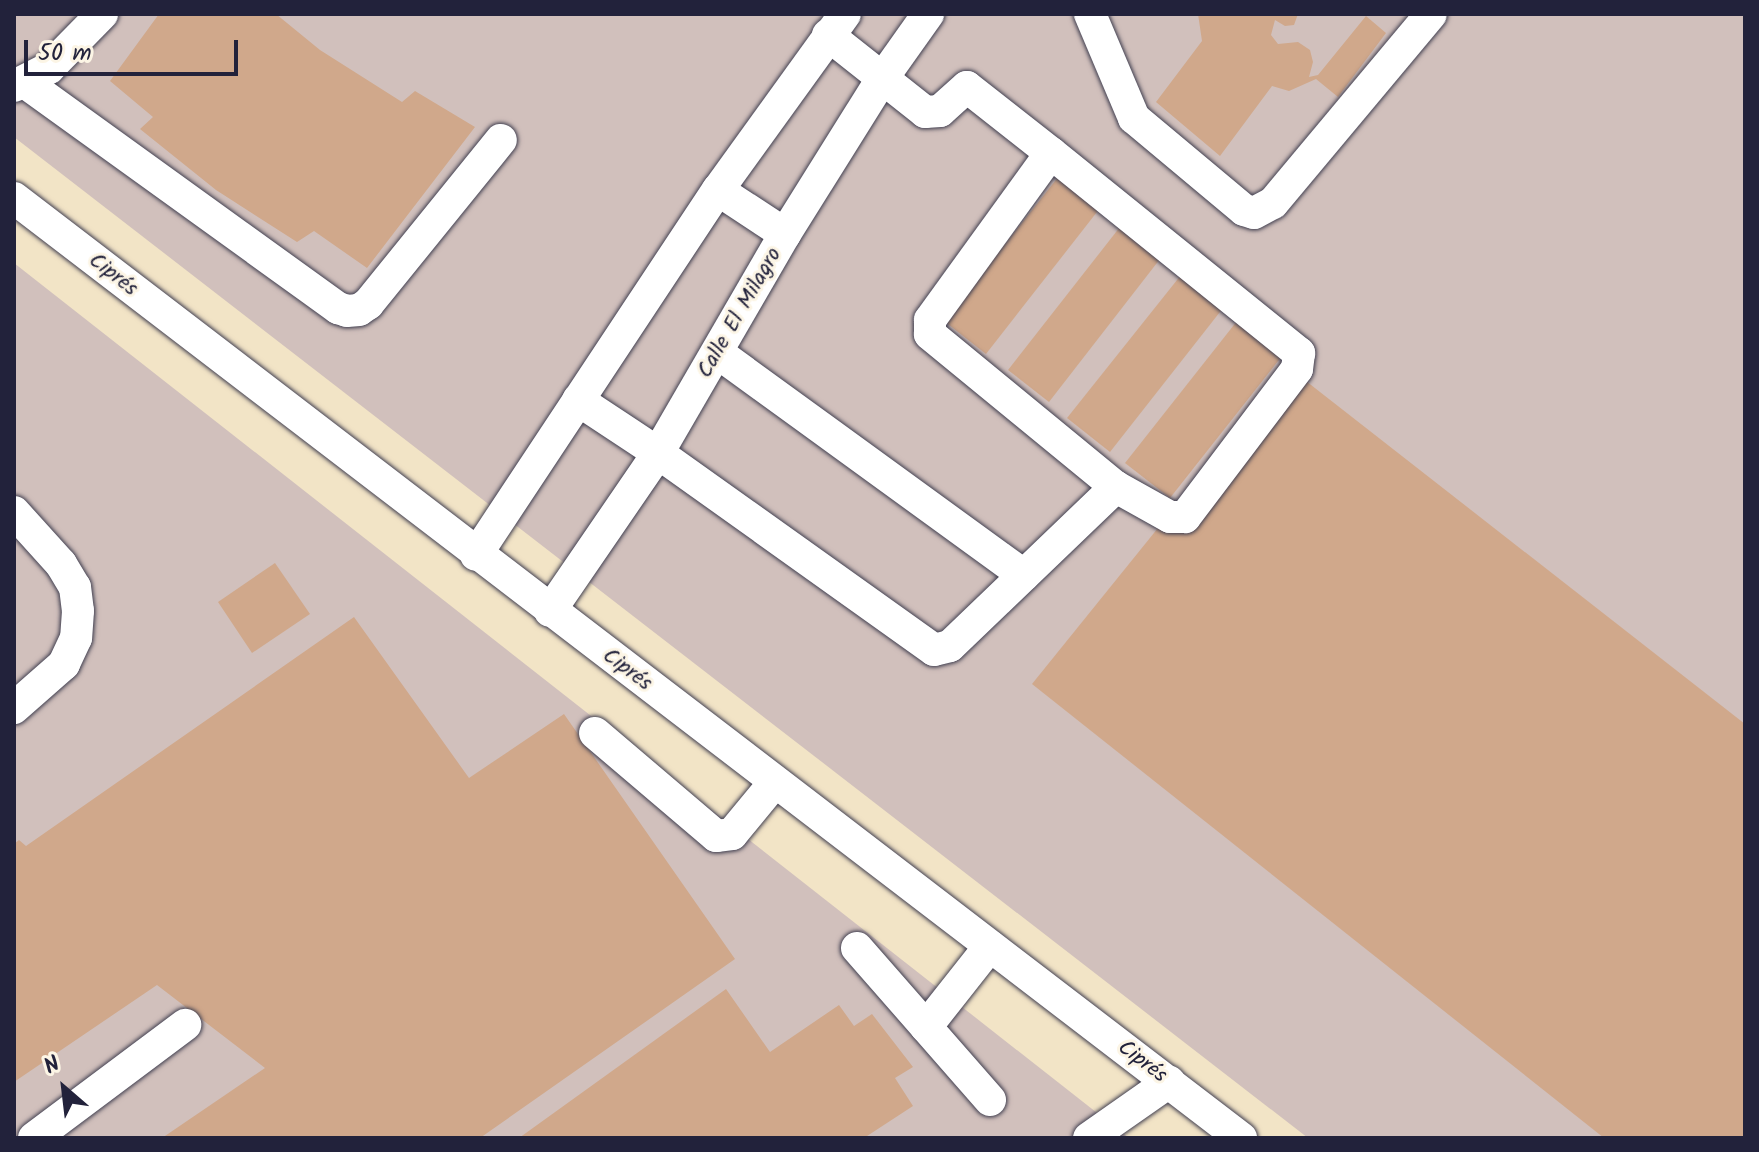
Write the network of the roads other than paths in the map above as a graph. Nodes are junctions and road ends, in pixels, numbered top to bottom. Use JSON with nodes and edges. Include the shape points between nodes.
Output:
{"nodes":[{"id":1,"x":102,"y":14,"type":"edge"},
{"id":2,"x":928,"y":14,"type":"edge"},
{"id":3,"x":1090,"y":14,"type":"edge"},
{"id":4,"x":1431,"y":14,"type":"edge"},
{"id":5,"x":836,"y":25,"type":"edge"},
{"id":6,"x":882,"y":79,"type":"junction"},
{"id":7,"x":20,"y":85,"type":"edge"},
{"id":8,"x":501,"y":140,"type":"dead end"},
{"id":9,"x":1051,"y":153,"type":"junction"},
{"id":10,"x":718,"y":190,"type":"junction"},
{"id":11,"x":14,"y":198,"type":"edge"},
{"id":12,"x":785,"y":234,"type":"junction"},
{"id":13,"x":718,"y":353,"type":"junction"},
{"id":14,"x":578,"y":400,"type":"junction"},
{"id":15,"x":658,"y":453,"type":"junction"},
{"id":16,"x":1116,"y":487,"type":"junction"},
{"id":17,"x":14,"y":512,"type":"edge"},
{"id":18,"x":476,"y":555,"type":"junction"},
{"id":19,"x":1024,"y":575,"type":"junction"},
{"id":20,"x":550,"y":611,"type":"junction"},
{"id":21,"x":14,"y":708,"type":"edge"},
{"id":22,"x":595,"y":733,"type":"dead end"},
{"id":23,"x":774,"y":783,"type":"junction"},
{"id":24,"x":990,"y":946,"type":"junction"},
{"id":25,"x":857,"y":948,"type":"dead end"},
{"id":26,"x":185,"y":1025,"type":"dead end"},
{"id":27,"x":926,"y":1027,"type":"junction"},
{"id":28,"x":1169,"y":1082,"type":"junction"},
{"id":29,"x":990,"y":1100,"type":"dead end"},
{"id":30,"x":1099,"y":1135,"type":"edge"},
{"id":31,"x":34,"y":1138,"type":"edge"},
{"id":32,"x":1241,"y":1138,"type":"edge"}],
"edges":[{"from":1,"to":7,"type":"street","via":[[59,59]]},
{"from":2,"to":6,"type":"street","name":"Calle El Milagro"},
{"from":3,"to":4,"type":"street","via":[[1134,118],[1254,213],[1273,203]]},
{"from":5,"to":6,"type":"street"},
{"from":5,"to":10,"type":"street"},
{"from":6,"to":9,"type":"street","via":[[932,113],[963,88],[971,89]]},
{"from":6,"to":12,"type":"street","name":"Calle El Milagro"},
{"from":7,"to":8,"type":"street","via":[[347,311],[368,304]]},
{"from":9,"to":16,"type":"street","via":[[928,329]]},
{"from":9,"to":16,"type":"street","via":[[1292,344],[1301,362],[1185,517],[1170,517]]},
{"from":10,"to":12,"type":"street"},
{"from":10,"to":14,"type":"street"},
{"from":11,"to":18,"type":"street","name":"Ciprés"},
{"from":12,"to":13,"type":"street","name":"Calle El Milagro"},
{"from":13,"to":15,"type":"street","name":"Calle El Milagro"},
{"from":13,"to":19,"type":"street"},
{"from":14,"to":15,"type":"street"},
{"from":14,"to":18,"type":"street"},
{"from":15,"to":19,"type":"street","via":[[934,650],[950,646]]},
{"from":15,"to":20,"type":"street","name":"Calle El Milagro"},
{"from":16,"to":19,"type":"street"},
{"from":17,"to":21,"type":"street","via":[[61,564],[75,587],[78,611],[76,638],[64,664]]},
{"from":18,"to":20,"type":"street","name":"Ciprés"},
{"from":20,"to":23,"type":"street","name":"Ciprés"},
{"from":22,"to":23,"type":"street","via":[[716,836],[732,834]]},
{"from":23,"to":24,"type":"street","name":"Ciprés"},
{"from":24,"to":27,"type":"street"},
{"from":24,"to":28,"type":"street","name":"Ciprés"},
{"from":25,"to":27,"type":"street"},
{"from":26,"to":31,"type":"street"},
{"from":27,"to":29,"type":"street"},
{"from":28,"to":30,"type":"street"},
{"from":28,"to":32,"type":"street","name":"Ciprés"}]}
